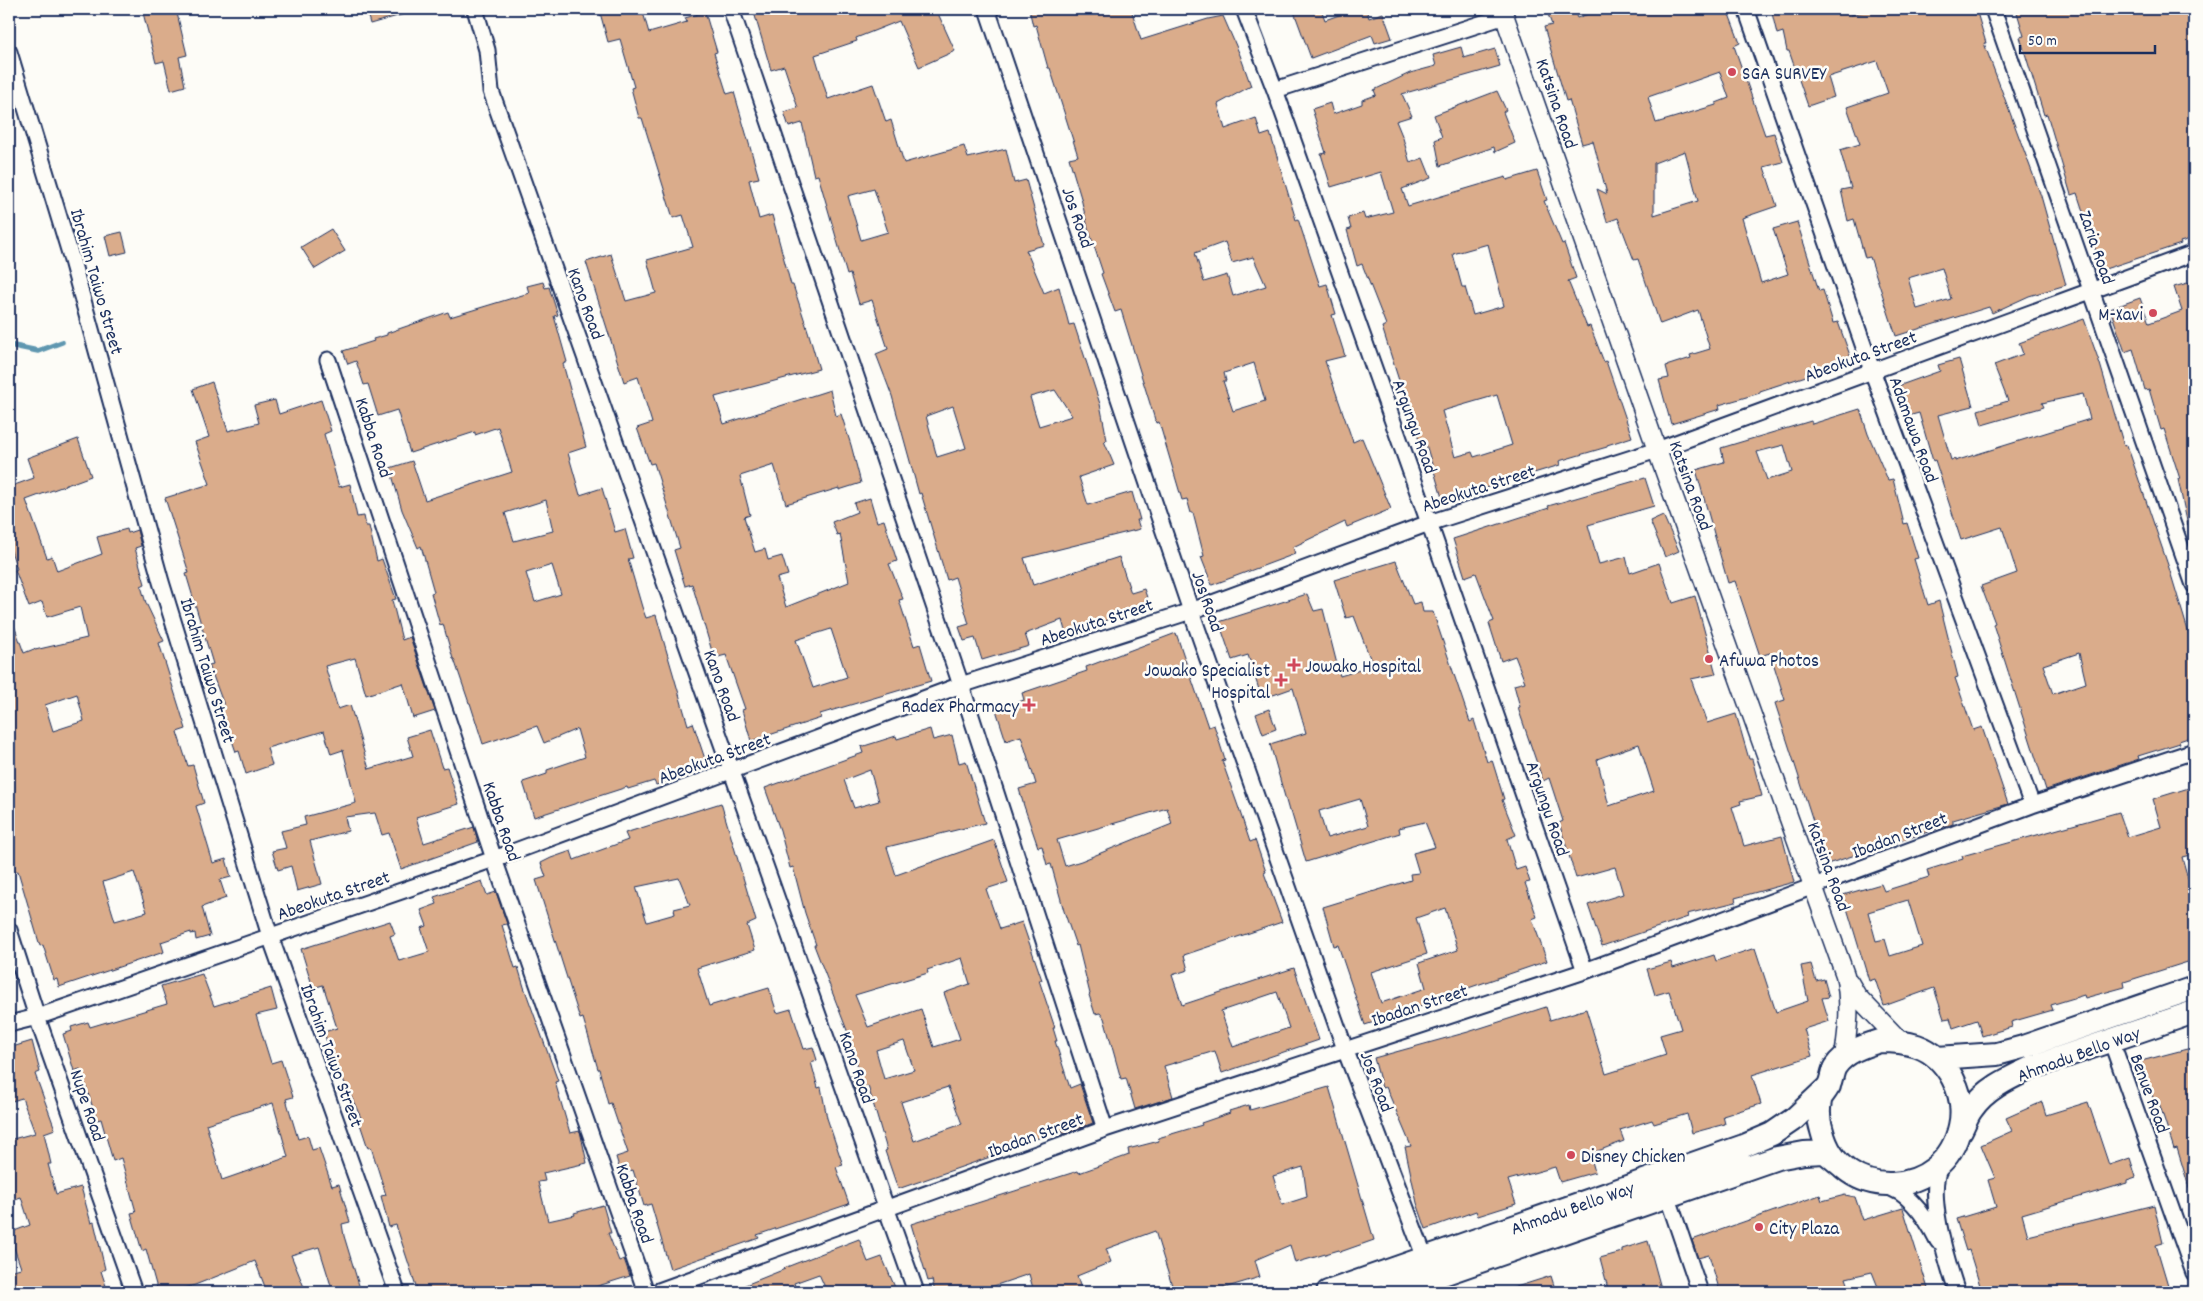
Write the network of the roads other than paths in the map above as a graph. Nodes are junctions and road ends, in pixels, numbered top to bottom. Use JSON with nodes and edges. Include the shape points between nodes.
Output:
{"nodes":[{"id":1,"x":475,"y":9,"type":"edge"},
{"id":2,"x":731,"y":9,"type":"edge"},
{"id":3,"x":987,"y":9,"type":"edge"},
{"id":4,"x":1244,"y":9,"type":"edge"},
{"id":5,"x":1746,"y":9,"type":"edge"},
{"id":6,"x":1993,"y":9,"type":"edge"},
{"id":7,"x":1504,"y":13,"type":"edge"},
{"id":8,"x":9,"y":52,"type":"edge"},
{"id":9,"x":1275,"y":90,"type":"junction"},
{"id":10,"x":2194,"y":253,"type":"edge"},
{"id":11,"x":2092,"y":289,"type":"junction"},
{"id":12,"x":328,"y":360,"type":"dead end"},
{"id":13,"x":1873,"y":372,"type":"junction"},
{"id":14,"x":1657,"y":450,"type":"junction"},
{"id":15,"x":1429,"y":523,"type":"junction"},
{"id":16,"x":2194,"y":585,"type":"edge"},
{"id":17,"x":1191,"y":611,"type":"junction"},
{"id":18,"x":961,"y":685,"type":"junction"},
{"id":19,"x":2194,"y":751,"type":"edge"},
{"id":20,"x":733,"y":772,"type":"junction"},
{"id":21,"x":2032,"y":805,"type":"junction"},
{"id":22,"x":494,"y":859,"type":"junction"},
{"id":23,"x":1815,"y":887,"type":"junction"},
{"id":24,"x":9,"y":930,"type":"edge"},
{"id":25,"x":270,"y":936,"type":"junction"},
{"id":26,"x":1585,"y":971,"type":"junction"},
{"id":27,"x":1845,"y":975,"type":"junction"},
{"id":28,"x":2194,"y":988,"type":"edge"},
{"id":29,"x":2194,"y":1012,"type":"edge"},
{"id":30,"x":37,"y":1017,"type":"junction"},
{"id":31,"x":9,"y":1024,"type":"edge"},
{"id":32,"x":2111,"y":1040,"type":"junction"},
{"id":33,"x":1900,"y":1041,"type":"junction"},
{"id":34,"x":1345,"y":1049,"type":"junction"},
{"id":35,"x":1844,"y":1058,"type":"junction"},
{"id":36,"x":1936,"y":1058,"type":"junction"},
{"id":37,"x":1829,"y":1086,"type":"junction"},
{"id":38,"x":1105,"y":1129,"type":"junction"},
{"id":39,"x":1958,"y":1138,"type":"junction"},
{"id":40,"x":1946,"y":1158,"type":"junction"},
{"id":41,"x":1848,"y":1171,"type":"junction"},
{"id":42,"x":1871,"y":1182,"type":"junction"},
{"id":43,"x":1667,"y":1195,"type":"junction"},
{"id":44,"x":887,"y":1209,"type":"junction"},
{"id":45,"x":1944,"y":1253,"type":"junction"},
{"id":46,"x":2194,"y":1272,"type":"edge"},
{"id":47,"x":1432,"y":1276,"type":"edge"},
{"id":48,"x":134,"y":1292,"type":"edge"},
{"id":49,"x":397,"y":1292,"type":"edge"},
{"id":50,"x":646,"y":1292,"type":"edge"},
{"id":51,"x":656,"y":1292,"type":"edge"},
{"id":52,"x":916,"y":1292,"type":"edge"},
{"id":53,"x":1328,"y":1292,"type":"edge"},
{"id":54,"x":1391,"y":1292,"type":"edge"},
{"id":55,"x":1700,"y":1292,"type":"edge"},
{"id":56,"x":1957,"y":1292,"type":"edge"}],
"edges":[{"from":1,"to":20,"type":"street","name":"Kano Road","via":[[487,50],[491,91]]},
{"from":2,"to":18,"type":"street"},
{"from":3,"to":17,"type":"street","name":"Jos Road"},
{"from":4,"to":9,"type":"street","name":"Argungu Road"},
{"from":5,"to":13,"type":"street","name":"Adamawa Road"},
{"from":6,"to":11,"type":"street","name":"Zaria Road"},
{"from":7,"to":9,"type":"street"},
{"from":7,"to":14,"type":"street","name":"Katsina Road"},
{"from":8,"to":25,"type":"street","name":"Ibrahim Taiwo Street","via":[[69,250],[161,582]]},
{"from":9,"to":15,"type":"street","name":"Argungu Road"},
{"from":10,"to":11,"type":"street","name":"Abeokuta Street"},
{"from":11,"to":13,"type":"street","name":"Abeokuta Street"},
{"from":11,"to":16,"type":"street","name":"Zaria Road"},
{"from":12,"to":22,"type":"street","name":"Kabba Road"},
{"from":13,"to":14,"type":"street","name":"Abeokuta Street"},
{"from":13,"to":21,"type":"street","name":"Adamawa Road"},
{"from":14,"to":15,"type":"street","name":"Abeokuta Street"},
{"from":14,"to":23,"type":"street","name":"Katsina Road"},
{"from":15,"to":17,"type":"street","name":"Abeokuta Street"},
{"from":15,"to":26,"type":"street","name":"Argungu Road"},
{"from":17,"to":18,"type":"street","name":"Abeokuta Street"},
{"from":17,"to":34,"type":"street","name":"Jos Road"},
{"from":18,"to":20,"type":"street","name":"Abeokuta Street"},
{"from":18,"to":38,"type":"street"},
{"from":19,"to":21,"type":"street","name":"Ibadan Street"},
{"from":20,"to":22,"type":"street","name":"Abeokuta Street"},
{"from":20,"to":44,"type":"street","name":"Kano Road"},
{"from":21,"to":23,"type":"street","name":"Ibadan Street"},
{"from":22,"to":25,"type":"street","name":"Abeokuta Street"},
{"from":22,"to":50,"type":"street","name":"Kabba Road"},
{"from":23,"to":26,"type":"street","name":"Ibadan Street"},
{"from":23,"to":27,"type":"street","name":"Katsina Road"},
{"from":24,"to":30,"type":"street","name":"Nupe Road"},
{"from":25,"to":30,"type":"street","name":"Abeokuta Street"},
{"from":25,"to":49,"type":"street","name":"Ibrahim Taiwo Street"},
{"from":26,"to":34,"type":"street","name":"Ibadan Street"},
{"from":27,"to":33,"type":"street","name":"Katsina Road","via":[[1857,996]]},
{"from":27,"to":35,"type":"street","name":"Katsina Road","via":[[1849,1022]]},
{"from":28,"to":36,"type":"main road","name":"Ahmadu Bello Way","via":[[2023,1047],[1990,1055]]},
{"from":29,"to":32,"type":"main road","name":"Ahmadu Bello Way"},
{"from":30,"to":31,"type":"street","name":"Abeokuta Street"},
{"from":30,"to":48,"type":"street","name":"Nupe Road"},
{"from":32,"to":39,"type":"main road","name":"Ahmadu Bello Way","via":[[2008,1078],[1972,1109]]},
{"from":32,"to":46,"type":"street","name":"Benue Road"},
{"from":33,"to":35,"type":"main road","via":[[1880,1041],[1861,1047]]},
{"from":33,"to":36,"type":"main road","via":[[1919,1047]]},
{"from":34,"to":38,"type":"street","name":"Ibadan Street"},
{"from":34,"to":47,"type":"street","name":"Jos Road"},
{"from":35,"to":37,"type":"main road","via":[[1834,1068]]},
{"from":36,"to":39,"type":"main road","via":[[1951,1074],[1960,1094],[1962,1116]]},
{"from":37,"to":41,"type":"main road","via":[[1820,1100],[1819,1120],[1827,1145]]},
{"from":37,"to":47,"type":"main road","name":"Ahmadu Bello Way","via":[[1794,1119],[1772,1134]]},
{"from":38,"to":44,"type":"street","name":"Ibadan Street"},
{"from":39,"to":40,"type":"main road"},
{"from":40,"to":42,"type":"main road","via":[[1931,1172],[1913,1181],[1892,1185]]},
{"from":40,"to":45,"type":"street","via":[[1940,1164],[1936,1189],[1937,1218]]},
{"from":41,"to":42,"type":"main road"},
{"from":41,"to":43,"type":"main road","name":"Ahmadu Bello Way","via":[[1825,1152],[1804,1153],[1745,1168]]},
{"from":42,"to":45,"type":"street","via":[[1897,1189],[1913,1204]]},
{"from":43,"to":47,"type":"main road","name":"Ahmadu Bello Way"},
{"from":43,"to":55,"type":"street"},
{"from":44,"to":51,"type":"street","name":"Ibadan Street"},
{"from":44,"to":52,"type":"street","name":"Kano Road"},
{"from":45,"to":56,"type":"street"},
{"from":47,"to":53,"type":"main road","name":"Ahmadu Bello Way"},
{"from":47,"to":54,"type":"main road","name":"Ahmadu Bello Way"}]}
